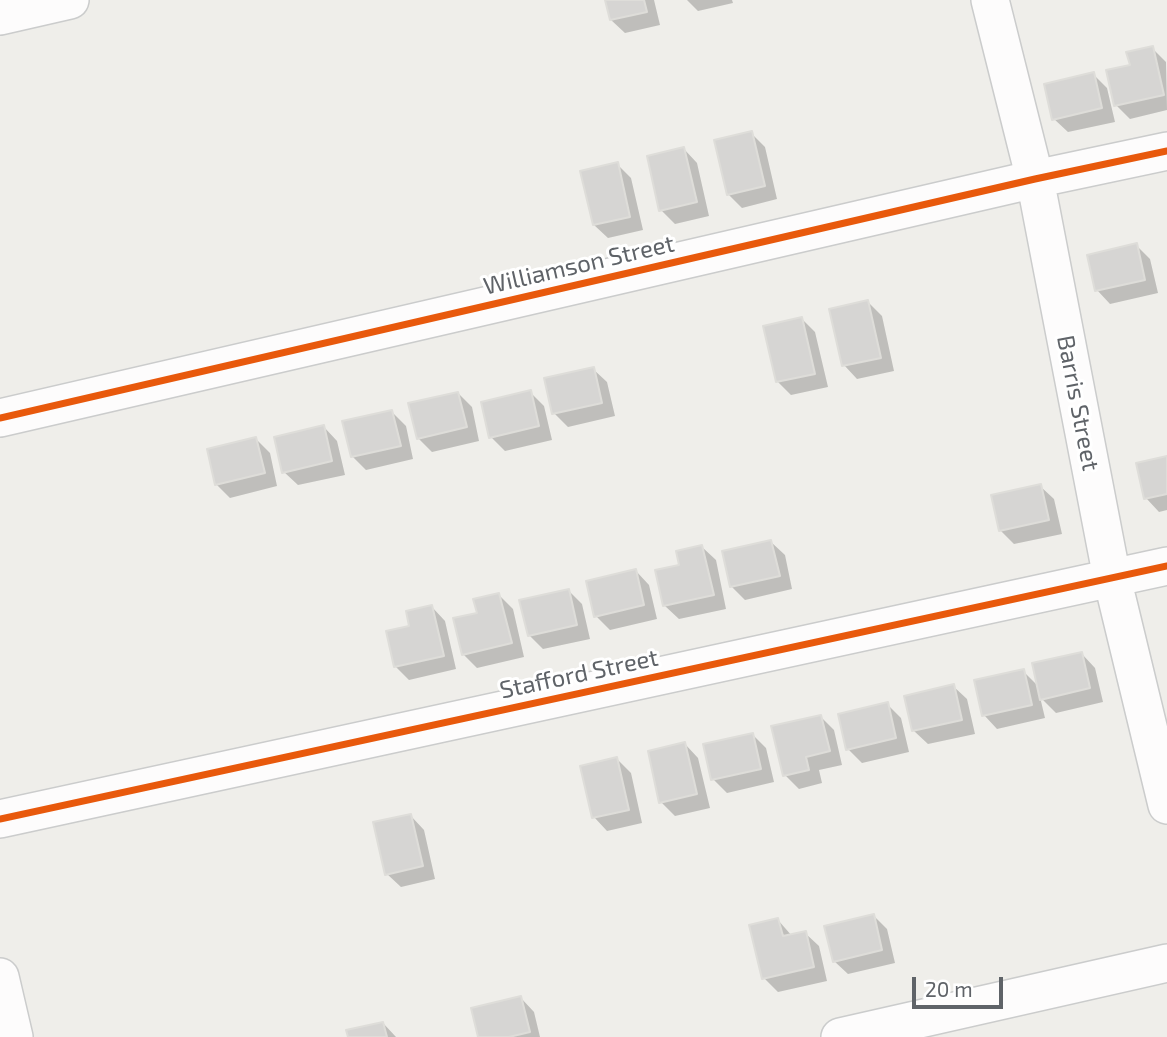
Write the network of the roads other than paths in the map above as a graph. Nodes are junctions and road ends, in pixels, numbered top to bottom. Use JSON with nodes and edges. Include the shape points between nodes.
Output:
{"nodes":[{"id":1,"x":70,"y":0,"type":"edge"},
{"id":2,"x":990,"y":0,"type":"edge"},
{"id":3,"x":0,"y":16,"type":"edge"},
{"id":4,"x":1167,"y":151,"type":"edge"},
{"id":5,"x":1035,"y":179,"type":"junction"},
{"id":6,"x":0,"y":418,"type":"edge"},
{"id":7,"x":1167,"y":566,"type":"edge"},
{"id":8,"x":1112,"y":578,"type":"junction"},
{"id":9,"x":1167,"y":805,"type":"edge"},
{"id":10,"x":0,"y":819,"type":"edge"},
{"id":11,"x":1167,"y":964,"type":"edge"},
{"id":12,"x":0,"y":977,"type":"edge"},
{"id":13,"x":14,"y":1037,"type":"edge"},
{"id":14,"x":840,"y":1037,"type":"edge"}],
"edges":[{"from":1,"to":3,"type":"street"},
{"from":2,"to":5,"type":"street","name":"Barris Street"},
{"from":4,"to":5,"type":"street","name":"Williamson Street"},
{"from":5,"to":6,"type":"street","name":"Williamson Street"},
{"from":5,"to":8,"type":"street","name":"Barris Street"},
{"from":7,"to":8,"type":"street","name":"Stafford Street"},
{"from":8,"to":9,"type":"street","name":"Barris Street"},
{"from":8,"to":10,"type":"street","name":"Stafford Street"},
{"from":11,"to":14,"type":"street"},
{"from":12,"to":13,"type":"street"}]}
